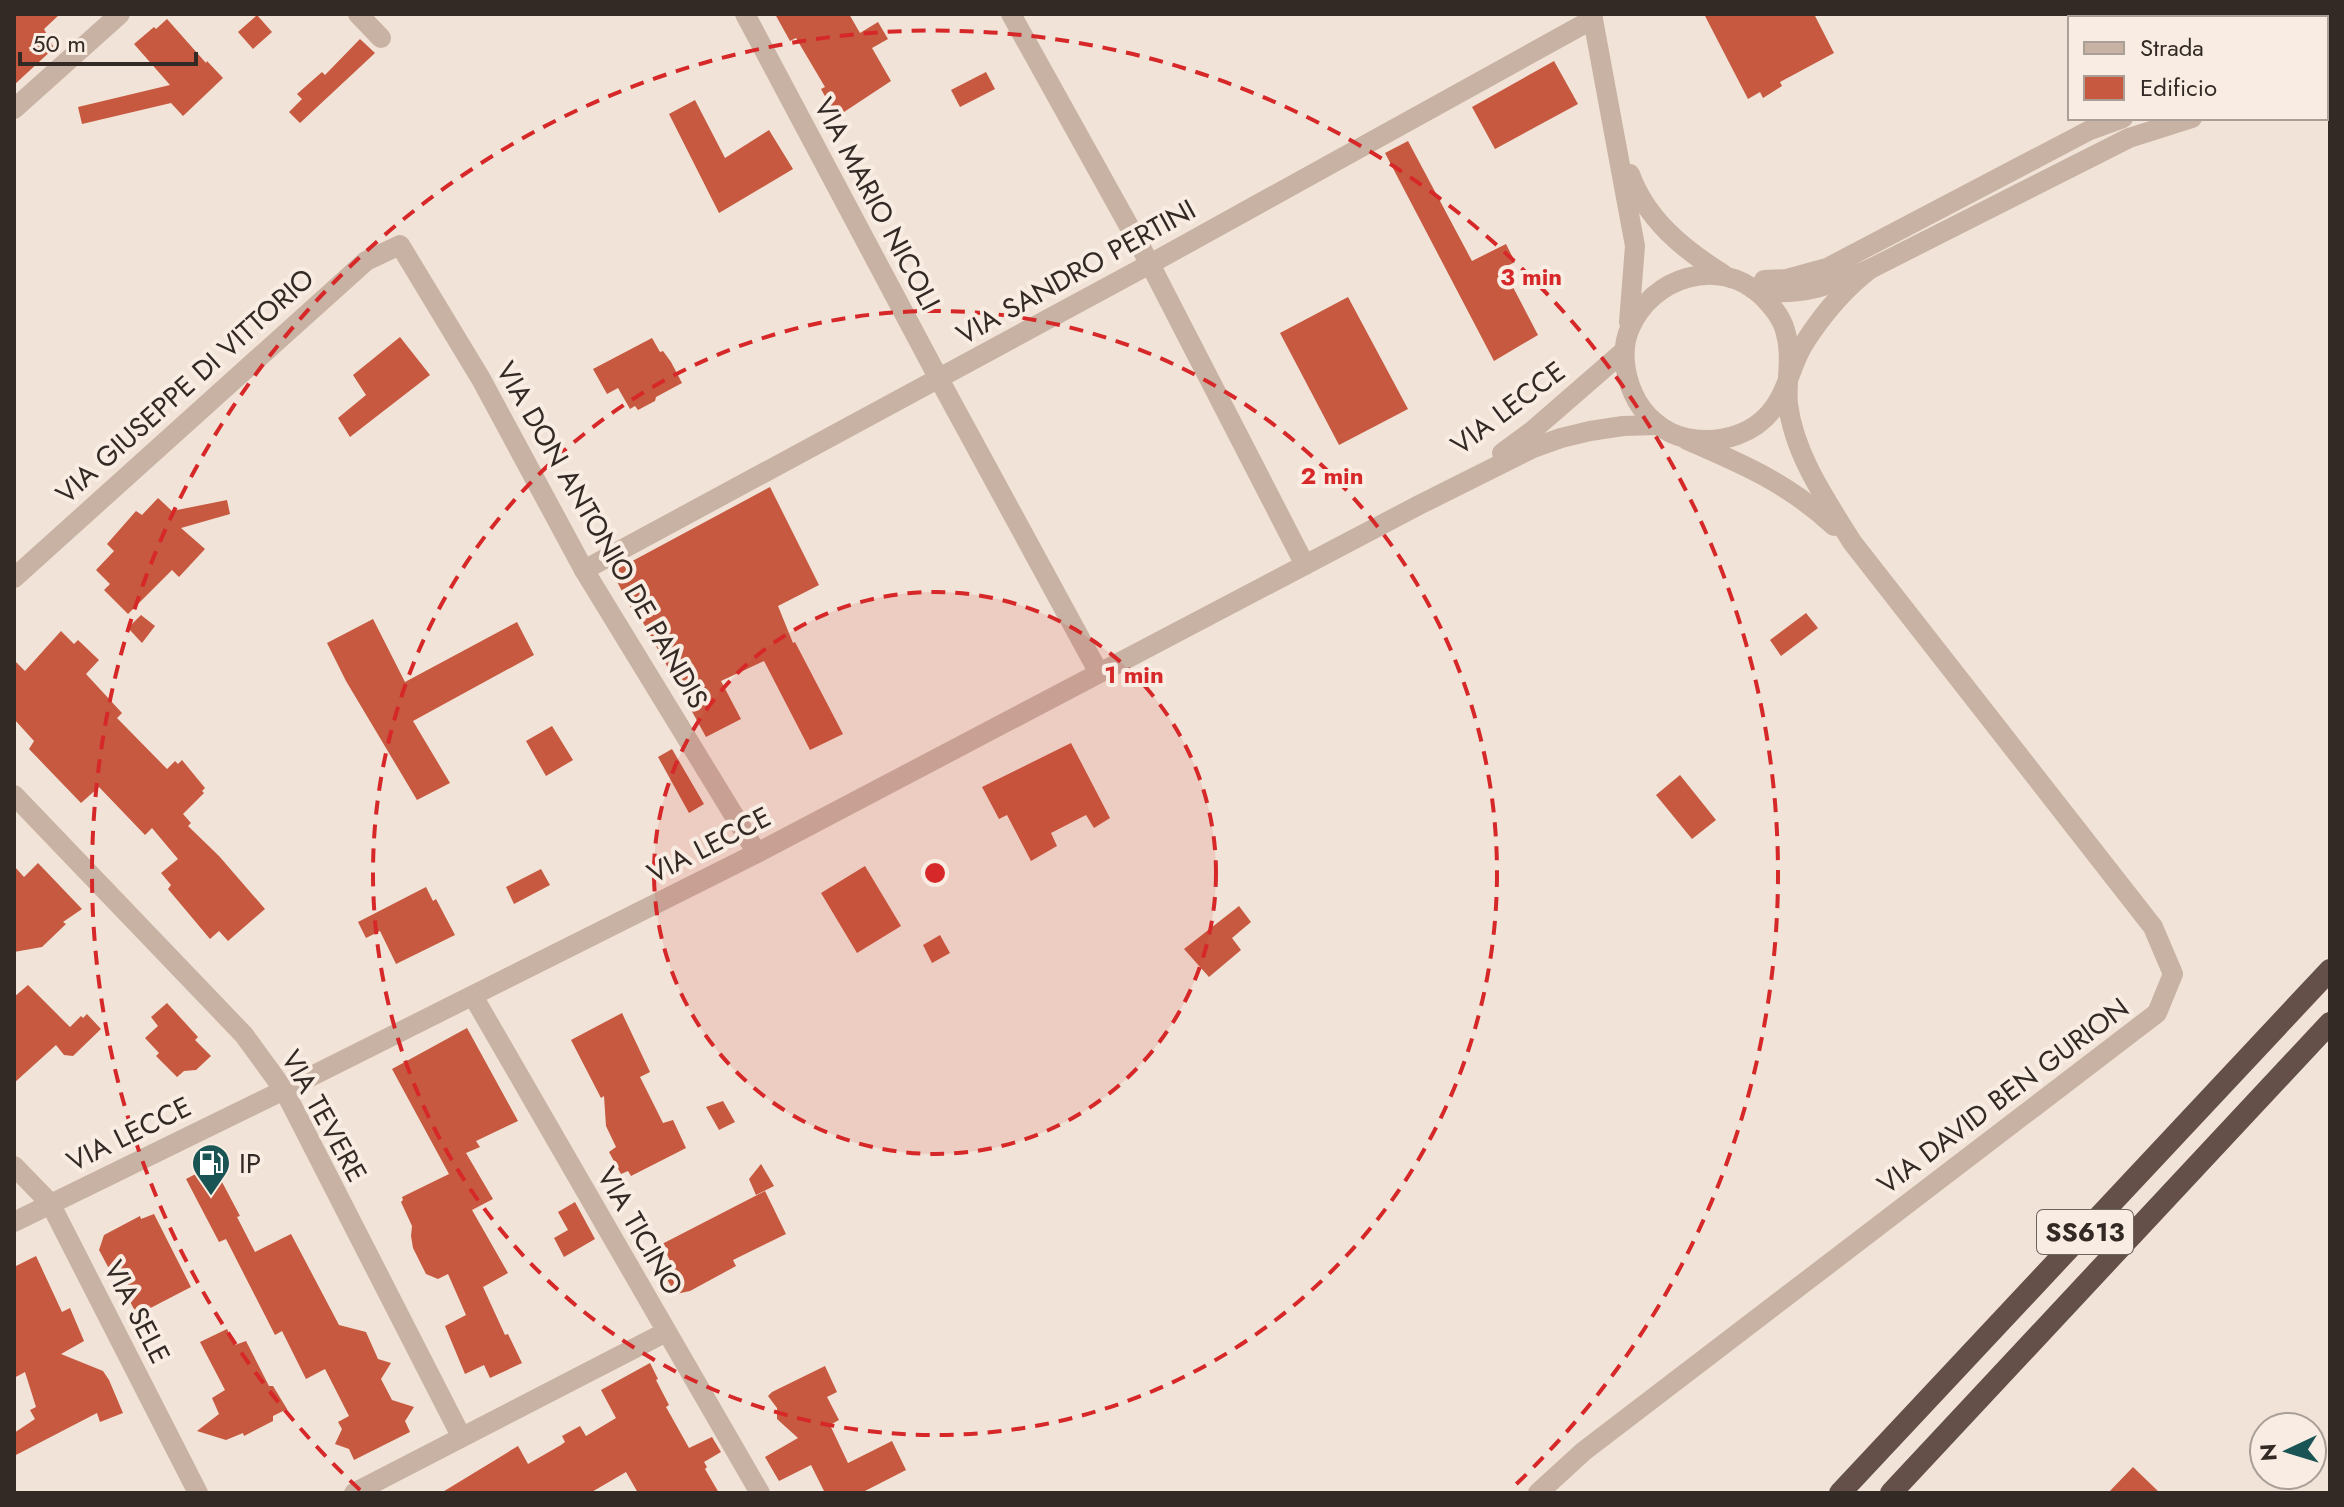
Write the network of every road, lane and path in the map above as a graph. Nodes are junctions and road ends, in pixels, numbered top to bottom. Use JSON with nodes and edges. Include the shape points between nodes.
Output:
{"nodes":[{"id":1,"x":120,"y":14,"type":"edge"},
{"id":2,"x":358,"y":14,"type":"edge"},
{"id":3,"x":745,"y":14,"type":"edge"},
{"id":4,"x":1011,"y":14,"type":"edge"},
{"id":5,"x":1593,"y":17,"type":"edge"},
{"id":6,"x":381,"y":38,"type":"dead end"},
{"id":7,"x":14,"y":109,"type":"edge"},
{"id":8,"x":2118,"y":120,"type":"edge"},
{"id":9,"x":2186,"y":120,"type":"edge"},
{"id":10,"x":1613,"y":122,"type":"junction"},
{"id":11,"x":400,"y":245,"type":"joint"},
{"id":12,"x":1150,"y":264,"type":"junction"},
{"id":13,"x":1870,"y":269,"type":"junction"},
{"id":14,"x":1740,"y":282,"type":"junction"},
{"id":15,"x":1629,"y":330,"type":"junction"},
{"id":16,"x":1624,"y":351,"type":"junction"},
{"id":17,"x":1788,"y":378,"type":"junction"},
{"id":18,"x":939,"y":379,"type":"junction"},
{"id":19,"x":1658,"y":425,"type":"junction"},
{"id":20,"x":1683,"y":438,"type":"junction"},
{"id":21,"x":1421,"y":504,"type":"junction"},
{"id":22,"x":1852,"y":542,"type":"junction"},
{"id":23,"x":1305,"y":565,"type":"junction"},
{"id":24,"x":584,"y":570,"type":"junction"},
{"id":25,"x":14,"y":578,"type":"edge"},
{"id":26,"x":1099,"y":673,"type":"junction"},
{"id":27,"x":14,"y":795,"type":"edge"},
{"id":28,"x":757,"y":853,"type":"junction"},
{"id":29,"x":2330,"y":970,"type":"edge"},
{"id":30,"x":473,"y":996,"type":"junction"},
{"id":31,"x":2330,"y":1023,"type":"edge"},
{"id":32,"x":284,"y":1090,"type":"junction"},
{"id":33,"x":14,"y":1166,"type":"edge"},
{"id":34,"x":50,"y":1203,"type":"junction"},
{"id":35,"x":14,"y":1222,"type":"edge"},
{"id":36,"x":666,"y":1332,"type":"junction"},
{"id":37,"x":461,"y":1436,"type":"junction"},
{"id":38,"x":198,"y":1493,"type":"edge"},
{"id":39,"x":354,"y":1493,"type":"edge"},
{"id":40,"x":760,"y":1493,"type":"edge"},
{"id":41,"x":1538,"y":1493,"type":"edge"},
{"id":42,"x":1840,"y":1493,"type":"edge"},
{"id":43,"x":1891,"y":1493,"type":"edge"}],
"edges":[{"from":1,"to":7,"type":"street"},
{"from":2,"to":6,"type":"street"},
{"from":3,"to":18,"type":"street","name":"VIA MARIO NICOLI"},
{"from":4,"to":12,"type":"street"},
{"from":5,"to":10,"type":"street"},
{"from":5,"to":12,"type":"street","name":"VIA SANDRO PERTINI"},
{"from":8,"to":14,"type":"street","via":[[1827,268],[1787,279]]},
{"from":9,"to":13,"type":"street","via":[[2129,138]]},
{"from":10,"to":14,"type":"street","via":[[1650,212],[1698,258]]},
{"from":10,"to":15,"type":"street","via":[[1635,246]]},
{"from":11,"to":24,"type":"street","name":"VIA DON ANTONIO DE PANDIS","via":[[481,379]]},
{"from":11,"to":25,"type":"street","name":"VIA GIUSEPPE DI VITTORIO","via":[[366,261]]},
{"from":12,"to":18,"type":"street","name":"VIA SANDRO PERTINI"},
{"from":12,"to":23,"type":"street"},
{"from":13,"to":14,"type":"street","via":[[1810,291],[1787,293]]},
{"from":13,"to":17,"type":"street","via":[[1825,314]]},
{"from":14,"to":15,"type":"street","via":[[1702,274],[1678,279],[1640,308]]},
{"from":14,"to":17,"type":"street","via":[[1772,306],[1784,328]]},
{"from":15,"to":16,"type":"street"},
{"from":16,"to":19,"type":"street","via":[[1627,379],[1638,405]]},
{"from":16,"to":21,"type":"street","name":"VIA LECCE","via":[[1532,431]]},
{"from":17,"to":20,"type":"street","via":[[1777,403],[1759,423],[1736,436]]},
{"from":17,"to":22,"type":"street","name":"VIA DAVID BEN GURION","via":[[1788,405],[1807,463]]},
{"from":18,"to":24,"type":"street","name":"VIA SANDRO PERTINI"},
{"from":18,"to":26,"type":"street","name":"VIA MARIO NICOLI"},
{"from":19,"to":20,"type":"street"},
{"from":19,"to":21,"type":"street","name":"VIA LECCE","via":[[1561,438]]},
{"from":20,"to":22,"type":"street","name":"VIA DAVID BEN GURION","via":[[1792,491]]},
{"from":21,"to":23,"type":"street","name":"VIA LECCE"},
{"from":22,"to":41,"type":"street","name":"VIA DAVID BEN GURION","via":[[2153,927],[2173,974],[2157,1013],[1584,1451]]},
{"from":23,"to":26,"type":"street","name":"VIA LECCE"},
{"from":24,"to":28,"type":"street","name":"VIA DON ANTONIO DE PANDIS"},
{"from":26,"to":28,"type":"street","name":"VIA LECCE"},
{"from":27,"to":32,"type":"street","name":"VIA TEVERE","via":[[244,1035]]},
{"from":28,"to":30,"type":"street","name":"VIA LECCE"},
{"from":29,"to":42,"type":"highway","number":"SS613"},
{"from":30,"to":32,"type":"street","name":"VIA LECCE"},
{"from":30,"to":36,"type":"street","name":"VIA TICINO"},
{"from":31,"to":43,"type":"highway","number":"SS613"},
{"from":32,"to":34,"type":"street","name":"VIA LECCE"},
{"from":32,"to":37,"type":"street","name":"VIA TEVERE"},
{"from":33,"to":34,"type":"street","name":"VIA SELE"},
{"from":34,"to":35,"type":"street","name":"VIA LECCE"},
{"from":34,"to":38,"type":"street","name":"VIA SELE"},
{"from":36,"to":37,"type":"street"},
{"from":36,"to":40,"type":"street","name":"VIA TICINO"},
{"from":37,"to":39,"type":"street"}]}
